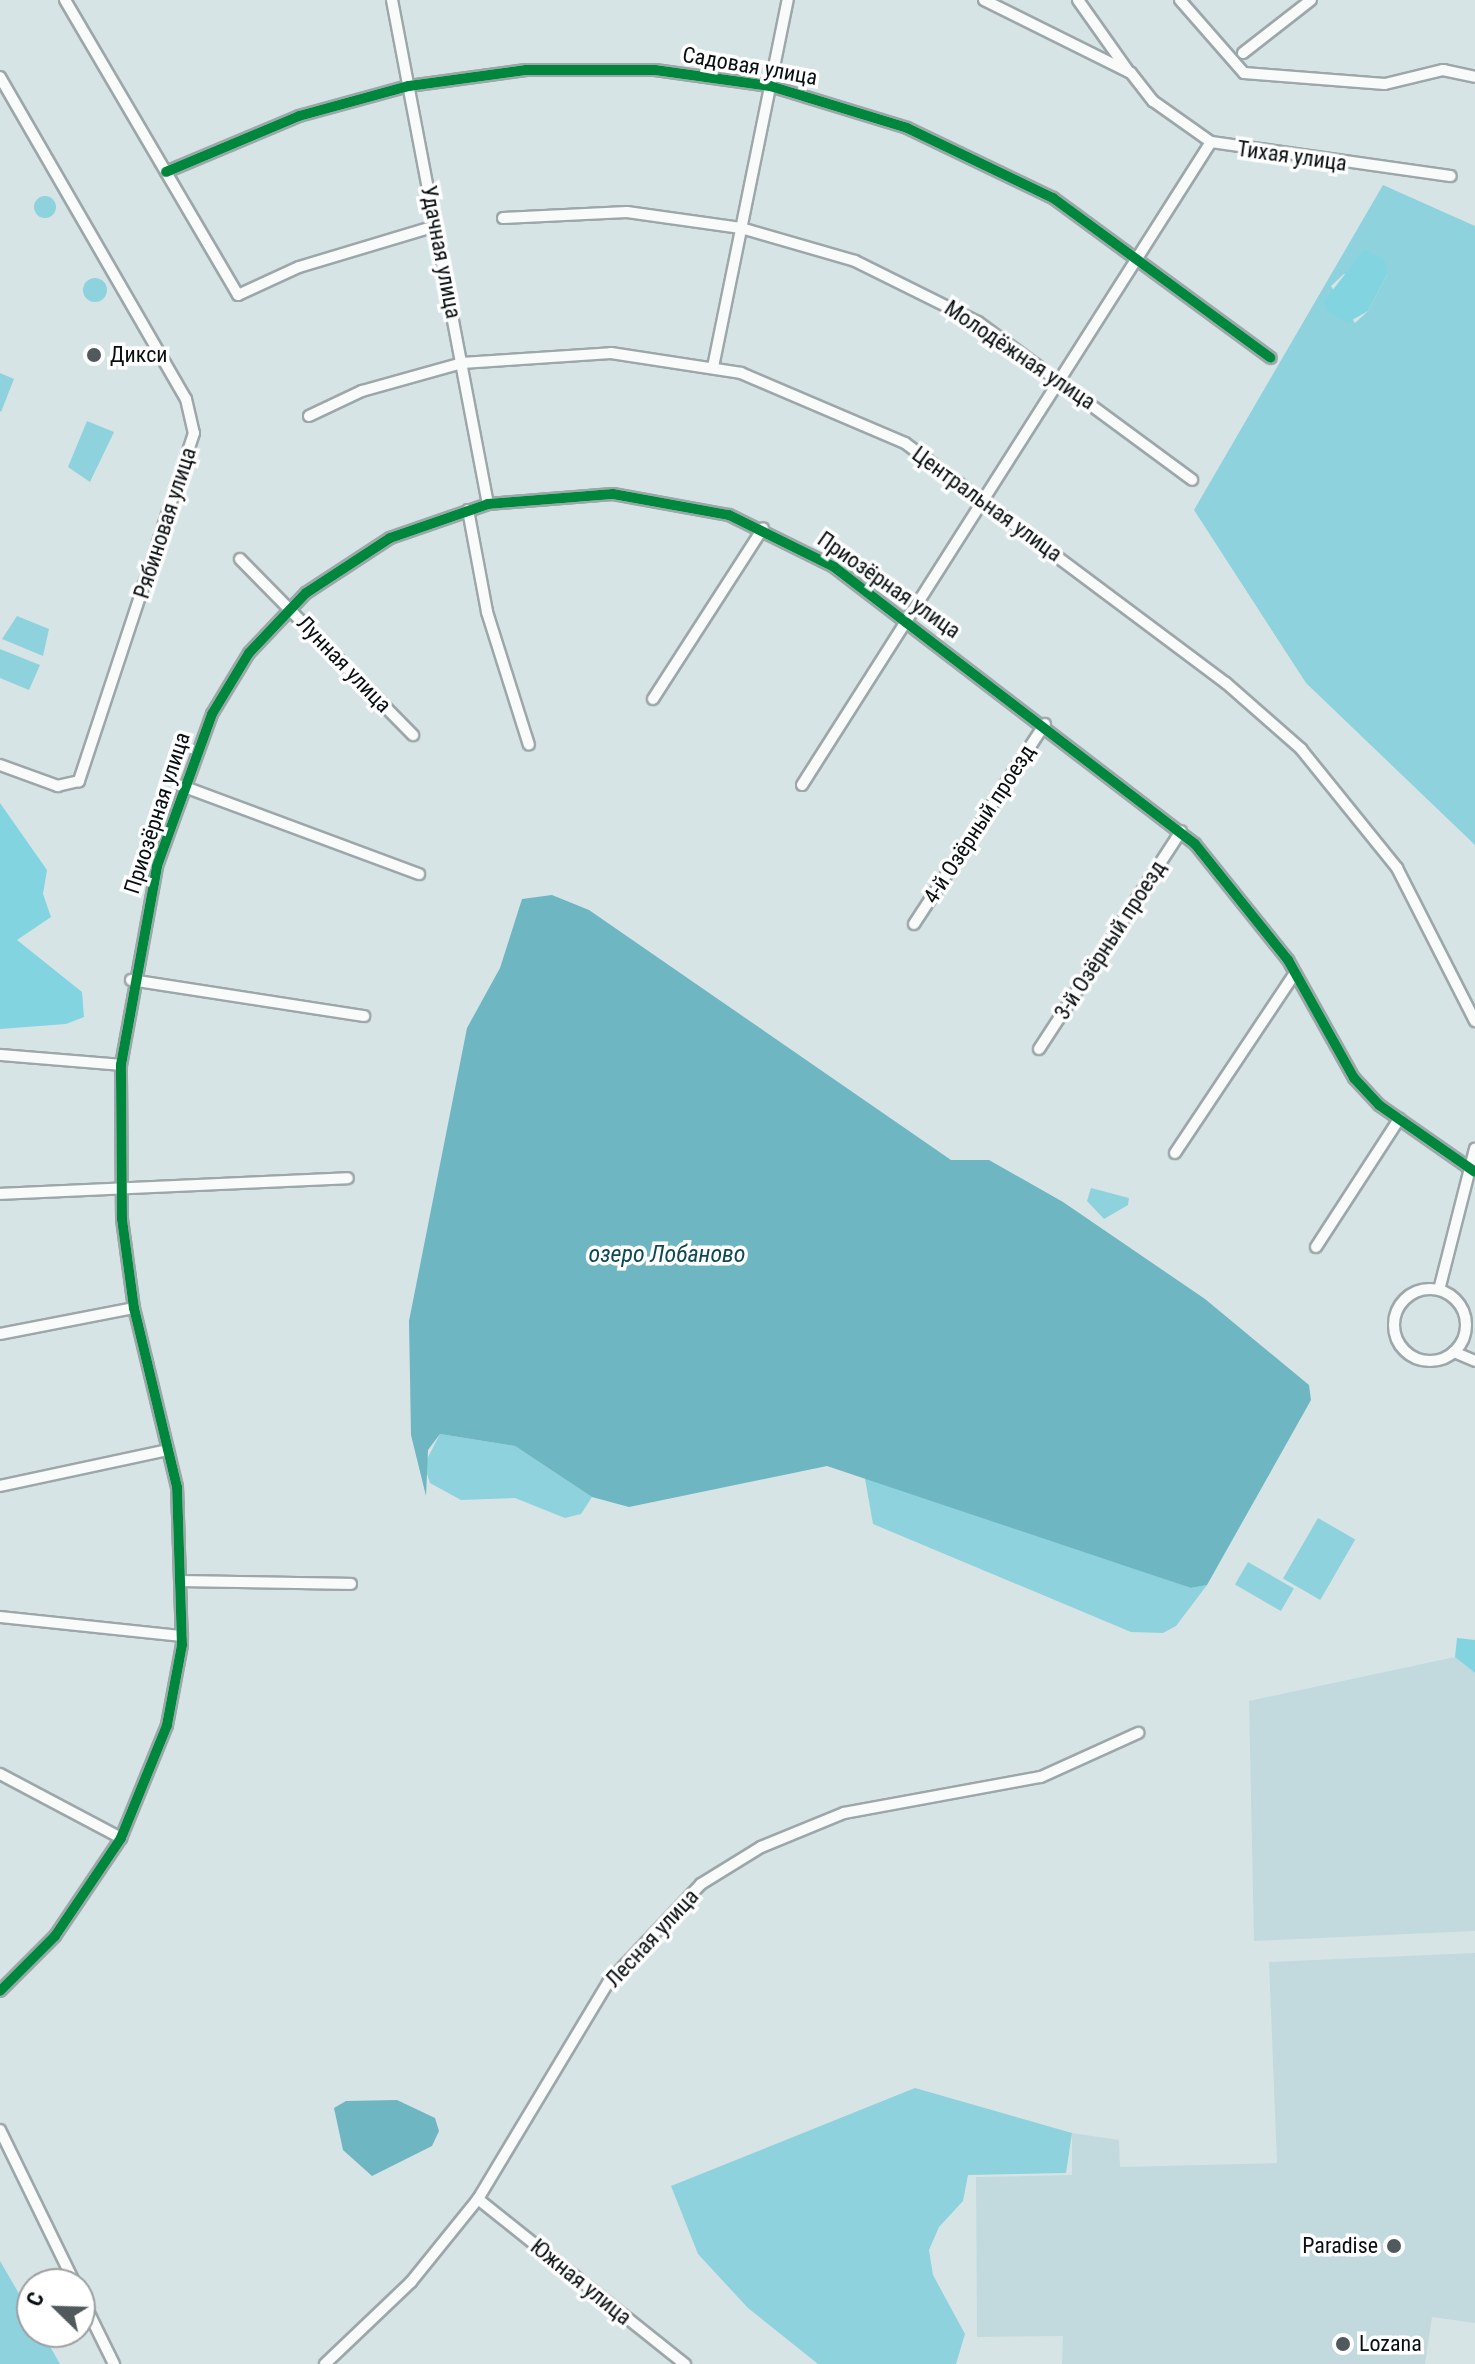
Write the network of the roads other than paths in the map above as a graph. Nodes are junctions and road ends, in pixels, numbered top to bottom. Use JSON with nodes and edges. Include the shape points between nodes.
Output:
{"nodes":[{"id":1,"x":65,"y":0,"type":"edge"},
{"id":2,"x":392,"y":0,"type":"edge"},
{"id":3,"x":788,"y":0,"type":"edge"},
{"id":4,"x":984,"y":0,"type":"edge"},
{"id":5,"x":1078,"y":0,"type":"edge"},
{"id":6,"x":1180,"y":0,"type":"edge"},
{"id":7,"x":1311,"y":0,"type":"edge"},
{"id":8,"x":1243,"y":53,"type":"dead end"},
{"id":9,"x":1131,"y":73,"type":"junction"},
{"id":10,"x":0,"y":77,"type":"edge"},
{"id":11,"x":1475,"y":77,"type":"edge"},
{"id":12,"x":409,"y":86,"type":"junction"},
{"id":13,"x":770,"y":86,"type":"junction"},
{"id":14,"x":1211,"y":142,"type":"junction"},
{"id":15,"x":166,"y":172,"type":"junction"},
{"id":16,"x":1451,"y":176,"type":"dead end"},
{"id":17,"x":503,"y":218,"type":"dead end"},
{"id":18,"x":436,"y":226,"type":"junction"},
{"id":19,"x":741,"y":228,"type":"junction"},
{"id":20,"x":1136,"y":257,"type":"junction"},
{"id":21,"x":1271,"y":358,"type":"dead end"},
{"id":22,"x":462,"y":363,"type":"junction"},
{"id":23,"x":713,"y":367,"type":"junction"},
{"id":24,"x":1060,"y":378,"type":"junction"},
{"id":25,"x":309,"y":416,"type":"dead end"},
{"id":26,"x":1192,"y":480,"type":"dead end"},
{"id":27,"x":983,"y":500,"type":"junction"},
{"id":28,"x":488,"y":504,"type":"junction"},
{"id":29,"x":468,"y":510,"type":"junction"},
{"id":30,"x":763,"y":528,"type":"junction"},
{"id":31,"x":240,"y":559,"type":"dead end"},
{"id":32,"x":289,"y":607,"type":"junction"},
{"id":33,"x":908,"y":619,"type":"junction"},
{"id":34,"x":653,"y":699,"type":"dead end"},
{"id":35,"x":1045,"y":724,"type":"junction"},
{"id":36,"x":413,"y":735,"type":"dead end"},
{"id":37,"x":529,"y":745,"type":"dead end"},
{"id":38,"x":0,"y":765,"type":"edge"},
{"id":39,"x":802,"y":785,"type":"dead end"},
{"id":40,"x":182,"y":786,"type":"junction"},
{"id":41,"x":1181,"y":831,"type":"junction"},
{"id":42,"x":419,"y":874,"type":"dead end"},
{"id":43,"x":914,"y":924,"type":"dead end"},
{"id":44,"x":1295,"y":973,"type":"junction"},
{"id":45,"x":131,"y":980,"type":"junction"},
{"id":46,"x":364,"y":1016,"type":"dead end"},
{"id":47,"x":1475,"y":1021,"type":"edge"},
{"id":48,"x":1039,"y":1049,"type":"dead end"},
{"id":49,"x":0,"y":1055,"type":"edge"},
{"id":50,"x":121,"y":1065,"type":"junction"},
{"id":51,"x":1399,"y":1119,"type":"junction"},
{"id":52,"x":1475,"y":1149,"type":"edge"},
{"id":53,"x":1175,"y":1153,"type":"dead end"},
{"id":54,"x":1473,"y":1170,"type":"edge"},
{"id":55,"x":348,"y":1178,"type":"dead end"},
{"id":56,"x":121,"y":1188,"type":"junction"},
{"id":57,"x":0,"y":1194,"type":"edge"},
{"id":58,"x":1316,"y":1247,"type":"dead end"},
{"id":59,"x":1439,"y":1290,"type":"junction"},
{"id":60,"x":134,"y":1308,"type":"junction"},
{"id":61,"x":1470,"y":1324,"type":"edge"},
{"id":62,"x":0,"y":1334,"type":"edge"},
{"id":63,"x":1454,"y":1352,"type":"junction"},
{"id":64,"x":1475,"y":1361,"type":"edge"},
{"id":65,"x":168,"y":1450,"type":"junction"},
{"id":66,"x":0,"y":1486,"type":"edge"},
{"id":67,"x":185,"y":1581,"type":"junction"},
{"id":68,"x":351,"y":1584,"type":"dead end"},
{"id":69,"x":0,"y":1617,"type":"edge"},
{"id":70,"x":182,"y":1636,"type":"junction"},
{"id":71,"x":1138,"y":1733,"type":"dead end"},
{"id":72,"x":0,"y":1774,"type":"edge"},
{"id":73,"x":121,"y":1838,"type":"junction"},
{"id":74,"x":0,"y":1991,"type":"edge"},
{"id":75,"x":0,"y":2130,"type":"edge"},
{"id":76,"x":478,"y":2199,"type":"junction"},
{"id":77,"x":67,"y":2268,"type":"edge"},
{"id":78,"x":96,"y":2327,"type":"edge"},
{"id":79,"x":114,"y":2364,"type":"edge"},
{"id":80,"x":325,"y":2364,"type":"edge"},
{"id":81,"x":685,"y":2364,"type":"edge"}],
"edges":[{"from":1,"to":15,"type":"street"},
{"from":2,"to":12,"type":"street","name":"Удачная улица"},
{"from":3,"to":13,"type":"street"},
{"from":4,"to":9,"type":"street","name":"Тихая улица"},
{"from":5,"to":9,"type":"street"},
{"from":6,"to":11,"type":"street","via":[[1244,73],[1385,84],[1443,70]]},
{"from":7,"to":8,"type":"street"},
{"from":9,"to":14,"type":"street","name":"Тихая улица","via":[[1153,101]]},
{"from":10,"to":38,"type":"street","name":"Рябиновая улица","via":[[186,399],[194,433],[79,781],[58,786]]},
{"from":12,"to":13,"type":"street","name":"Садовая улица","via":[[526,70],[655,70]]},
{"from":12,"to":15,"type":"street","name":"Садовая улица","via":[[299,116]]},
{"from":12,"to":18,"type":"street","name":"Удачная улица"},
{"from":13,"to":19,"type":"street"},
{"from":13,"to":20,"type":"street","name":"Садовая улица","via":[[907,128],[979,158],[1053,198]]},
{"from":14,"to":16,"type":"street","name":"Тихая улица"},
{"from":14,"to":20,"type":"street"},
{"from":15,"to":18,"type":"street","via":[[238,295],[327,257]]},
{"from":17,"to":19,"type":"street","name":"Молодёжная улица","via":[[627,212]]},
{"from":18,"to":22,"type":"street","name":"Удачная улица"},
{"from":19,"to":23,"type":"street"},
{"from":19,"to":24,"type":"street","name":"Молодёжная улица","via":[[855,261],[928,294]]},
{"from":20,"to":21,"type":"street","name":"Садовая улица"},
{"from":20,"to":24,"type":"street"},
{"from":22,"to":23,"type":"street","name":"Центральная улица","via":[[611,353]]},
{"from":22,"to":25,"type":"street","name":"Центральная улица","via":[[362,391]]},
{"from":22,"to":28,"type":"street","name":"Удачная улица"},
{"from":23,"to":27,"type":"street","name":"Центральная улица","via":[[841,410],[905,443]]},
{"from":24,"to":26,"type":"street","name":"Молодёжная улица"},
{"from":24,"to":27,"type":"street"},
{"from":27,"to":33,"type":"street"},
{"from":27,"to":47,"type":"street","name":"Центральная улица","via":[[1264,714],[1343,793],[1437,936]]},
{"from":28,"to":29,"type":"street","name":"Приозёрная улица"},
{"from":28,"to":30,"type":"street","name":"Приозёрная улица","via":[[560,494],[633,495],[704,507]]},
{"from":29,"to":32,"type":"street","name":"Приозёрная улица","via":[[390,538]]},
{"from":29,"to":37,"type":"street","via":[[487,612]]},
{"from":30,"to":33,"type":"street","name":"Приозёрная улица"},
{"from":30,"to":34,"type":"street"},
{"from":31,"to":32,"type":"street","name":"Лунная улица"},
{"from":32,"to":36,"type":"street","name":"Лунная улица"},
{"from":32,"to":40,"type":"street","name":"Приозёрная улица","via":[[219,702]]},
{"from":33,"to":35,"type":"street","name":"Приозёрная улица"},
{"from":33,"to":39,"type":"street"},
{"from":35,"to":41,"type":"street","name":"Приозёрная улица"},
{"from":35,"to":43,"type":"street","name":"4-й Озёрный проезд"},
{"from":40,"to":42,"type":"street"},
{"from":40,"to":45,"type":"street","name":"Приозёрная улица"},
{"from":41,"to":44,"type":"street","name":"Приозёрная улица","via":[[1252,908]]},
{"from":41,"to":48,"type":"street","name":"3-й Озёрный проезд"},
{"from":44,"to":51,"type":"street","name":"Приозёрная улица","via":[[1354,1078]]},
{"from":44,"to":53,"type":"street"},
{"from":45,"to":46,"type":"street"},
{"from":45,"to":50,"type":"street","name":"Приозёрная улица"},
{"from":49,"to":50,"type":"street"},
{"from":50,"to":56,"type":"street","name":"Приозёрная улица"},
{"from":51,"to":54,"type":"street","name":"Приозёрная улица"},
{"from":51,"to":58,"type":"street"},
{"from":52,"to":54,"type":"street"},
{"from":54,"to":59,"type":"street"},
{"from":55,"to":56,"type":"street"},
{"from":56,"to":57,"type":"street"},
{"from":56,"to":60,"type":"street","name":"Приозёрная улица"},
{"from":59,"to":61,"type":"street","via":[[1460,1305]]},
{"from":59,"to":63,"type":"street","via":[[1407,1297],[1394,1329],[1400,1345],[1419,1360]]},
{"from":60,"to":62,"type":"street"},
{"from":60,"to":65,"type":"street","name":"Приозёрная улица"},
{"from":61,"to":63,"type":"street"},
{"from":63,"to":64,"type":"street"},
{"from":65,"to":66,"type":"street"},
{"from":65,"to":67,"type":"street","name":"Приозёрная улица"},
{"from":67,"to":68,"type":"street"},
{"from":67,"to":70,"type":"street","name":"Приозёрная улица"},
{"from":69,"to":70,"type":"street"},
{"from":70,"to":73,"type":"street","name":"Приозёрная улица","via":[[167,1725]]},
{"from":71,"to":76,"type":"street","name":"Лесная улица","via":[[1041,1777],[844,1813],[761,1847],[701,1884],[608,1983]]},
{"from":72,"to":73,"type":"street"},
{"from":73,"to":74,"type":"street","name":"Приозёрная улица","via":[[55,1936]]},
{"from":75,"to":77,"type":"street"},
{"from":76,"to":80,"type":"street","name":"Лесная улица","via":[[411,2282]]},
{"from":76,"to":81,"type":"street","name":"Южная улица"},
{"from":78,"to":79,"type":"street"}]}
